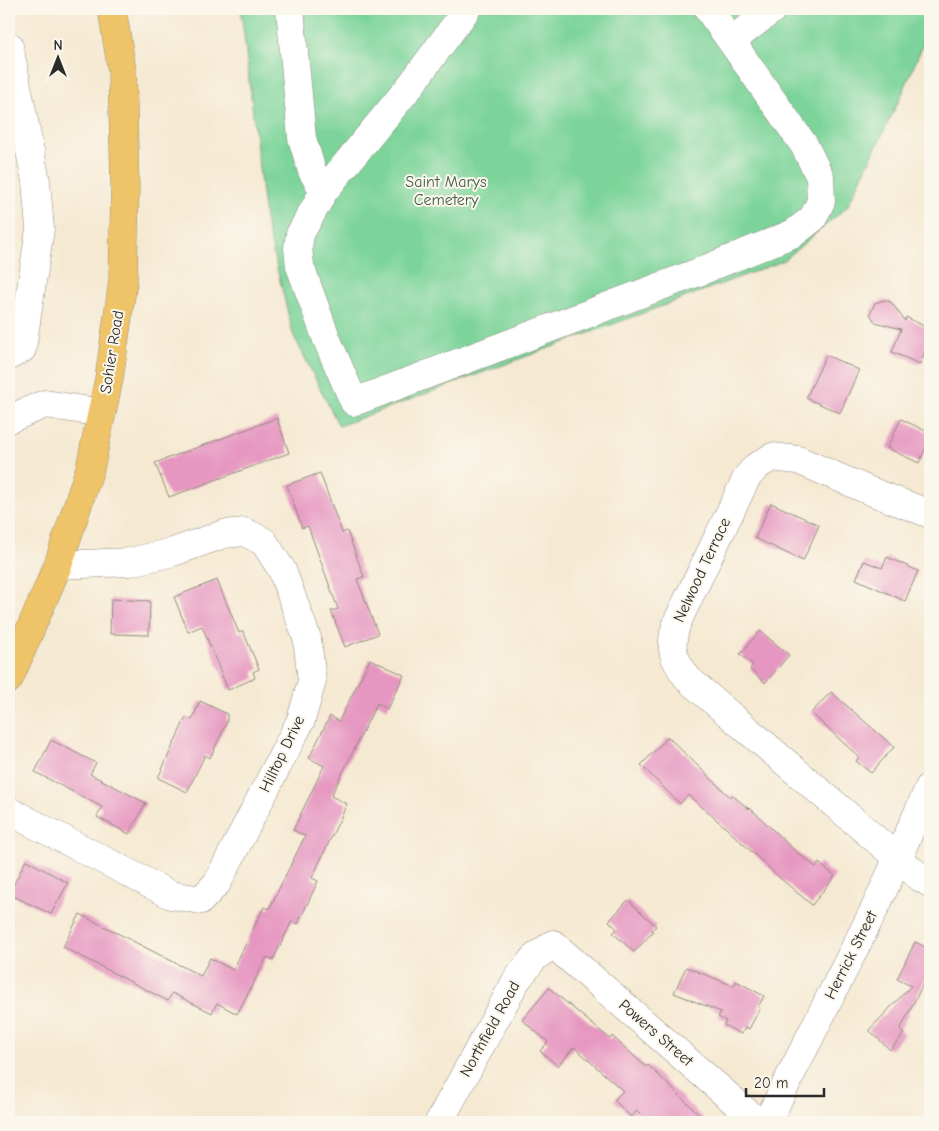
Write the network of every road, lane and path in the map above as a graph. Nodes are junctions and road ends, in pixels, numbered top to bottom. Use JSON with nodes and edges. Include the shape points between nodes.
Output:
{"nodes":[{"id":1,"x":112,"y":9,"type":"edge"},
{"id":2,"x":290,"y":9,"type":"edge"},
{"id":3,"x":467,"y":9,"type":"edge"},
{"id":4,"x":708,"y":9,"type":"edge"},
{"id":5,"x":773,"y":9,"type":"edge"},
{"id":6,"x":731,"y":41,"type":"junction"},
{"id":7,"x":9,"y":46,"type":"edge"},
{"id":8,"x":324,"y":191,"type":"junction"},
{"id":9,"x":9,"y":356,"type":"edge"},
{"id":10,"x":102,"y":413,"type":"junction"},
{"id":11,"x":9,"y":419,"type":"edge"},
{"id":12,"x":930,"y":514,"type":"edge"},
{"id":13,"x":58,"y":565,"type":"junction"},
{"id":14,"x":9,"y":679,"type":"edge"},
{"id":15,"x":930,"y":786,"type":"edge"},
{"id":16,"x":9,"y":811,"type":"edge"},
{"id":17,"x":898,"y":858,"type":"junction"},
{"id":18,"x":930,"y":883,"type":"edge"},
{"id":19,"x":553,"y":944,"type":"joint"},
{"id":20,"x":438,"y":1122,"type":"edge"},
{"id":21,"x":758,"y":1122,"type":"edge"},
{"id":22,"x":767,"y":1122,"type":"edge"}],
"edges":[{"from":1,"to":10,"type":"main road","name":"Sohier Road","via":[[122,71],[123,281]]},
{"from":2,"to":8,"type":"street","via":[[302,138],[312,171]]},
{"from":3,"to":8,"type":"street","via":[[411,85]]},
{"from":4,"to":6,"type":"street"},
{"from":5,"to":6,"type":"street"},
{"from":6,"to":8,"type":"street","via":[[804,145],[820,178],[821,201],[813,218],[794,233],[696,273],[354,402],[300,266],[300,234]]},
{"from":7,"to":9,"type":"street","via":[[36,181],[40,229],[22,350]]},
{"from":10,"to":11,"type":"street","via":[[45,404]]},
{"from":10,"to":13,"type":"main road","name":"Sohier Road","via":[[90,468]]},
{"from":12,"to":17,"type":"street","name":"Nelwood Terrace","via":[[798,460],[772,457],[764,460],[747,477],[678,620],[672,642],[678,666],[689,680]]},
{"from":13,"to":14,"type":"main road","name":"Sohier Road"},
{"from":13,"to":16,"type":"street","name":"Hilltop Drive","via":[[130,562],[174,552],[224,534],[245,532],[264,542],[282,570],[307,638],[312,681],[301,720],[217,883],[201,900],[171,895]]},
{"from":15,"to":17,"type":"street","name":"Herrick Street"},
{"from":17,"to":18,"type":"street","name":"Nelwood Terrace"},
{"from":17,"to":22,"type":"street","name":"Herrick Street"},
{"from":19,"to":20,"type":"street","name":"Northfield Road","via":[[534,958],[516,981]]},
{"from":19,"to":21,"type":"street","name":"Powers Street"}]}
